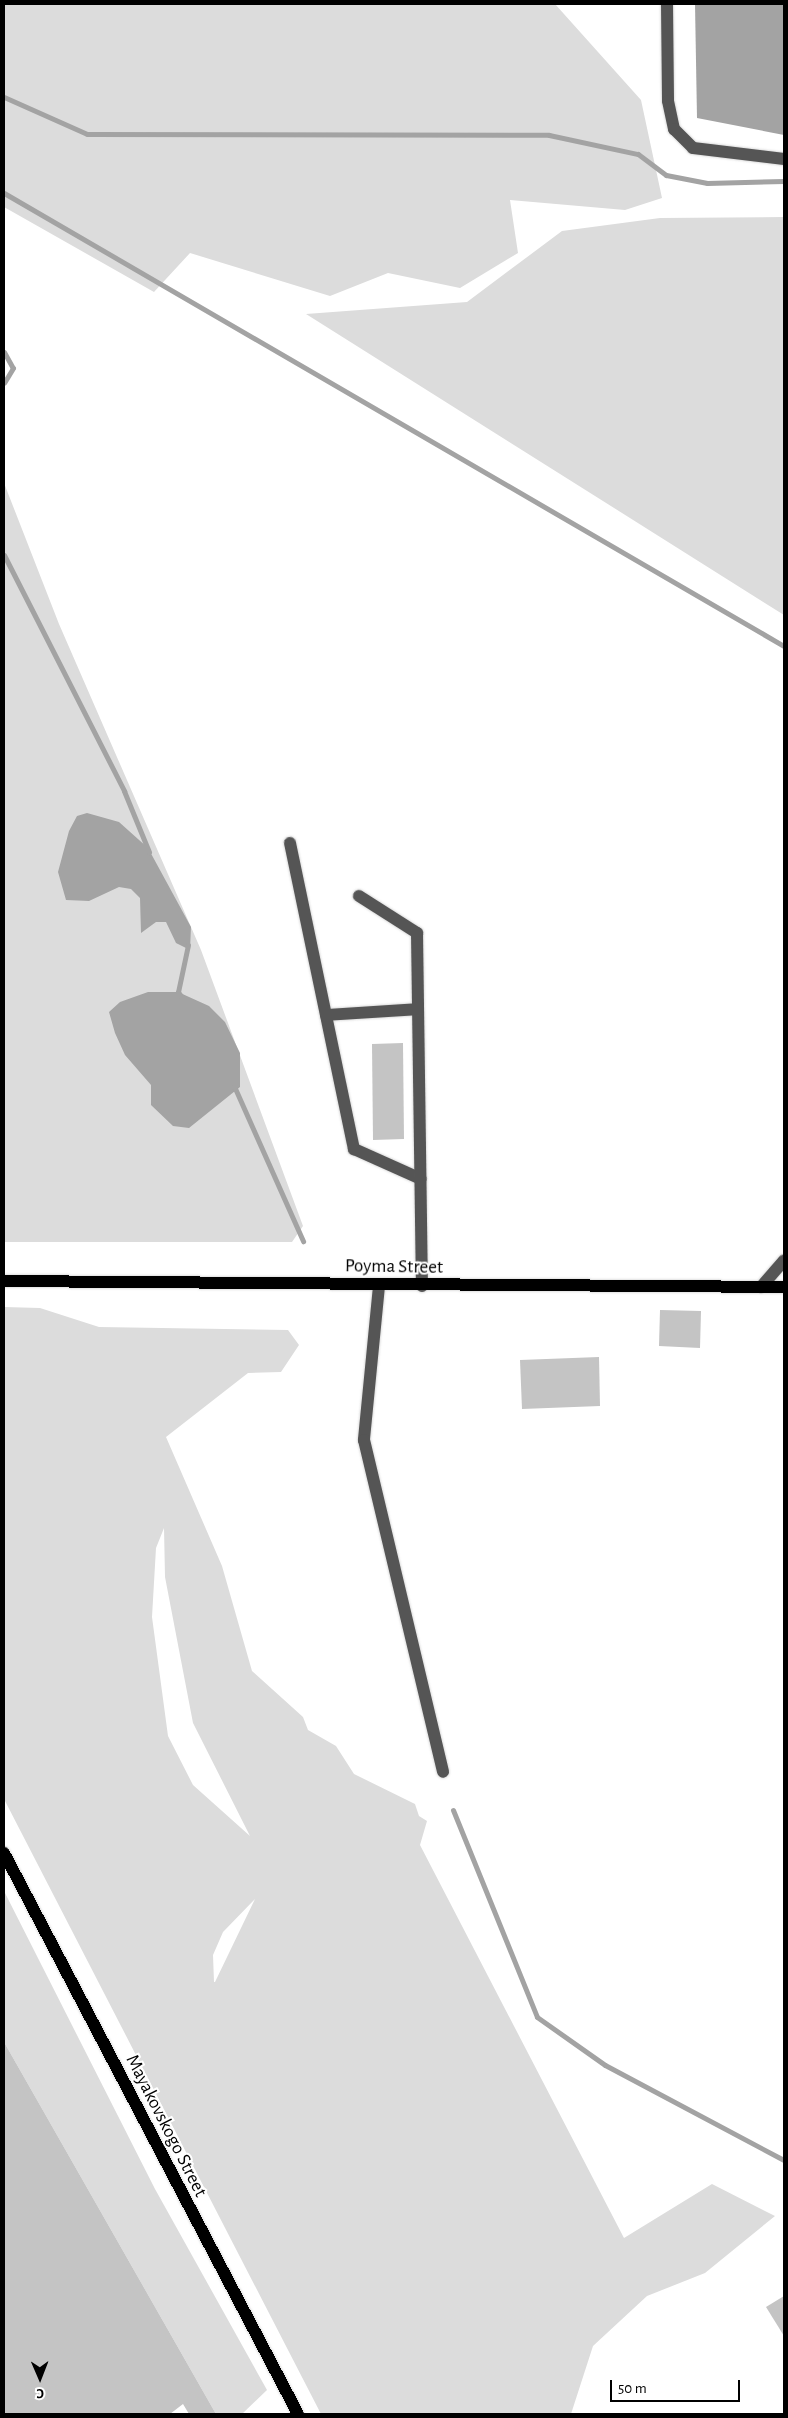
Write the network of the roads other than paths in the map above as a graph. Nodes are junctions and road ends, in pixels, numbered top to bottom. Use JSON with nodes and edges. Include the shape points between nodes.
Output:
{"nodes":[{"id":1,"x":667,"y":4,"type":"edge"},
{"id":2,"x":784,"y":159,"type":"edge"},
{"id":3,"x":290,"y":842,"type":"dead end"},
{"id":4,"x":359,"y":896,"type":"dead end"},
{"id":5,"x":418,"y":1009,"type":"junction"},
{"id":6,"x":326,"y":1015,"type":"junction"},
{"id":7,"x":421,"y":1179,"type":"junction"},
{"id":8,"x":784,"y":1261,"type":"edge"},
{"id":9,"x":4,"y":1281,"type":"edge"},
{"id":10,"x":379,"y":1286,"type":"junction"},
{"id":11,"x":422,"y":1286,"type":"junction"},
{"id":12,"x":761,"y":1287,"type":"junction"},
{"id":13,"x":784,"y":1287,"type":"edge"},
{"id":14,"x":443,"y":1772,"type":"dead end"},
{"id":15,"x":4,"y":1853,"type":"edge"},
{"id":16,"x":298,"y":2414,"type":"edge"}],
"edges":[{"from":1,"to":2,"type":"street","via":[[668,101],[674,129],[693,148]]},
{"from":3,"to":6,"type":"street"},
{"from":4,"to":5,"type":"street","via":[[418,933]]},
{"from":5,"to":6,"type":"street"},
{"from":5,"to":7,"type":"street"},
{"from":6,"to":7,"type":"street","via":[[354,1149]]},
{"from":7,"to":11,"type":"street"},
{"from":8,"to":12,"type":"street"},
{"from":9,"to":10,"type":"main road","name":"Poyma Street"},
{"from":10,"to":11,"type":"main road","name":"Poyma Street"},
{"from":10,"to":14,"type":"street","via":[[364,1440]]},
{"from":11,"to":12,"type":"main road","name":"Poyma Street"},
{"from":12,"to":13,"type":"main road","name":"Poyma Street"},
{"from":15,"to":16,"type":"main road","name":"Mayakovskogo Street"}]}
